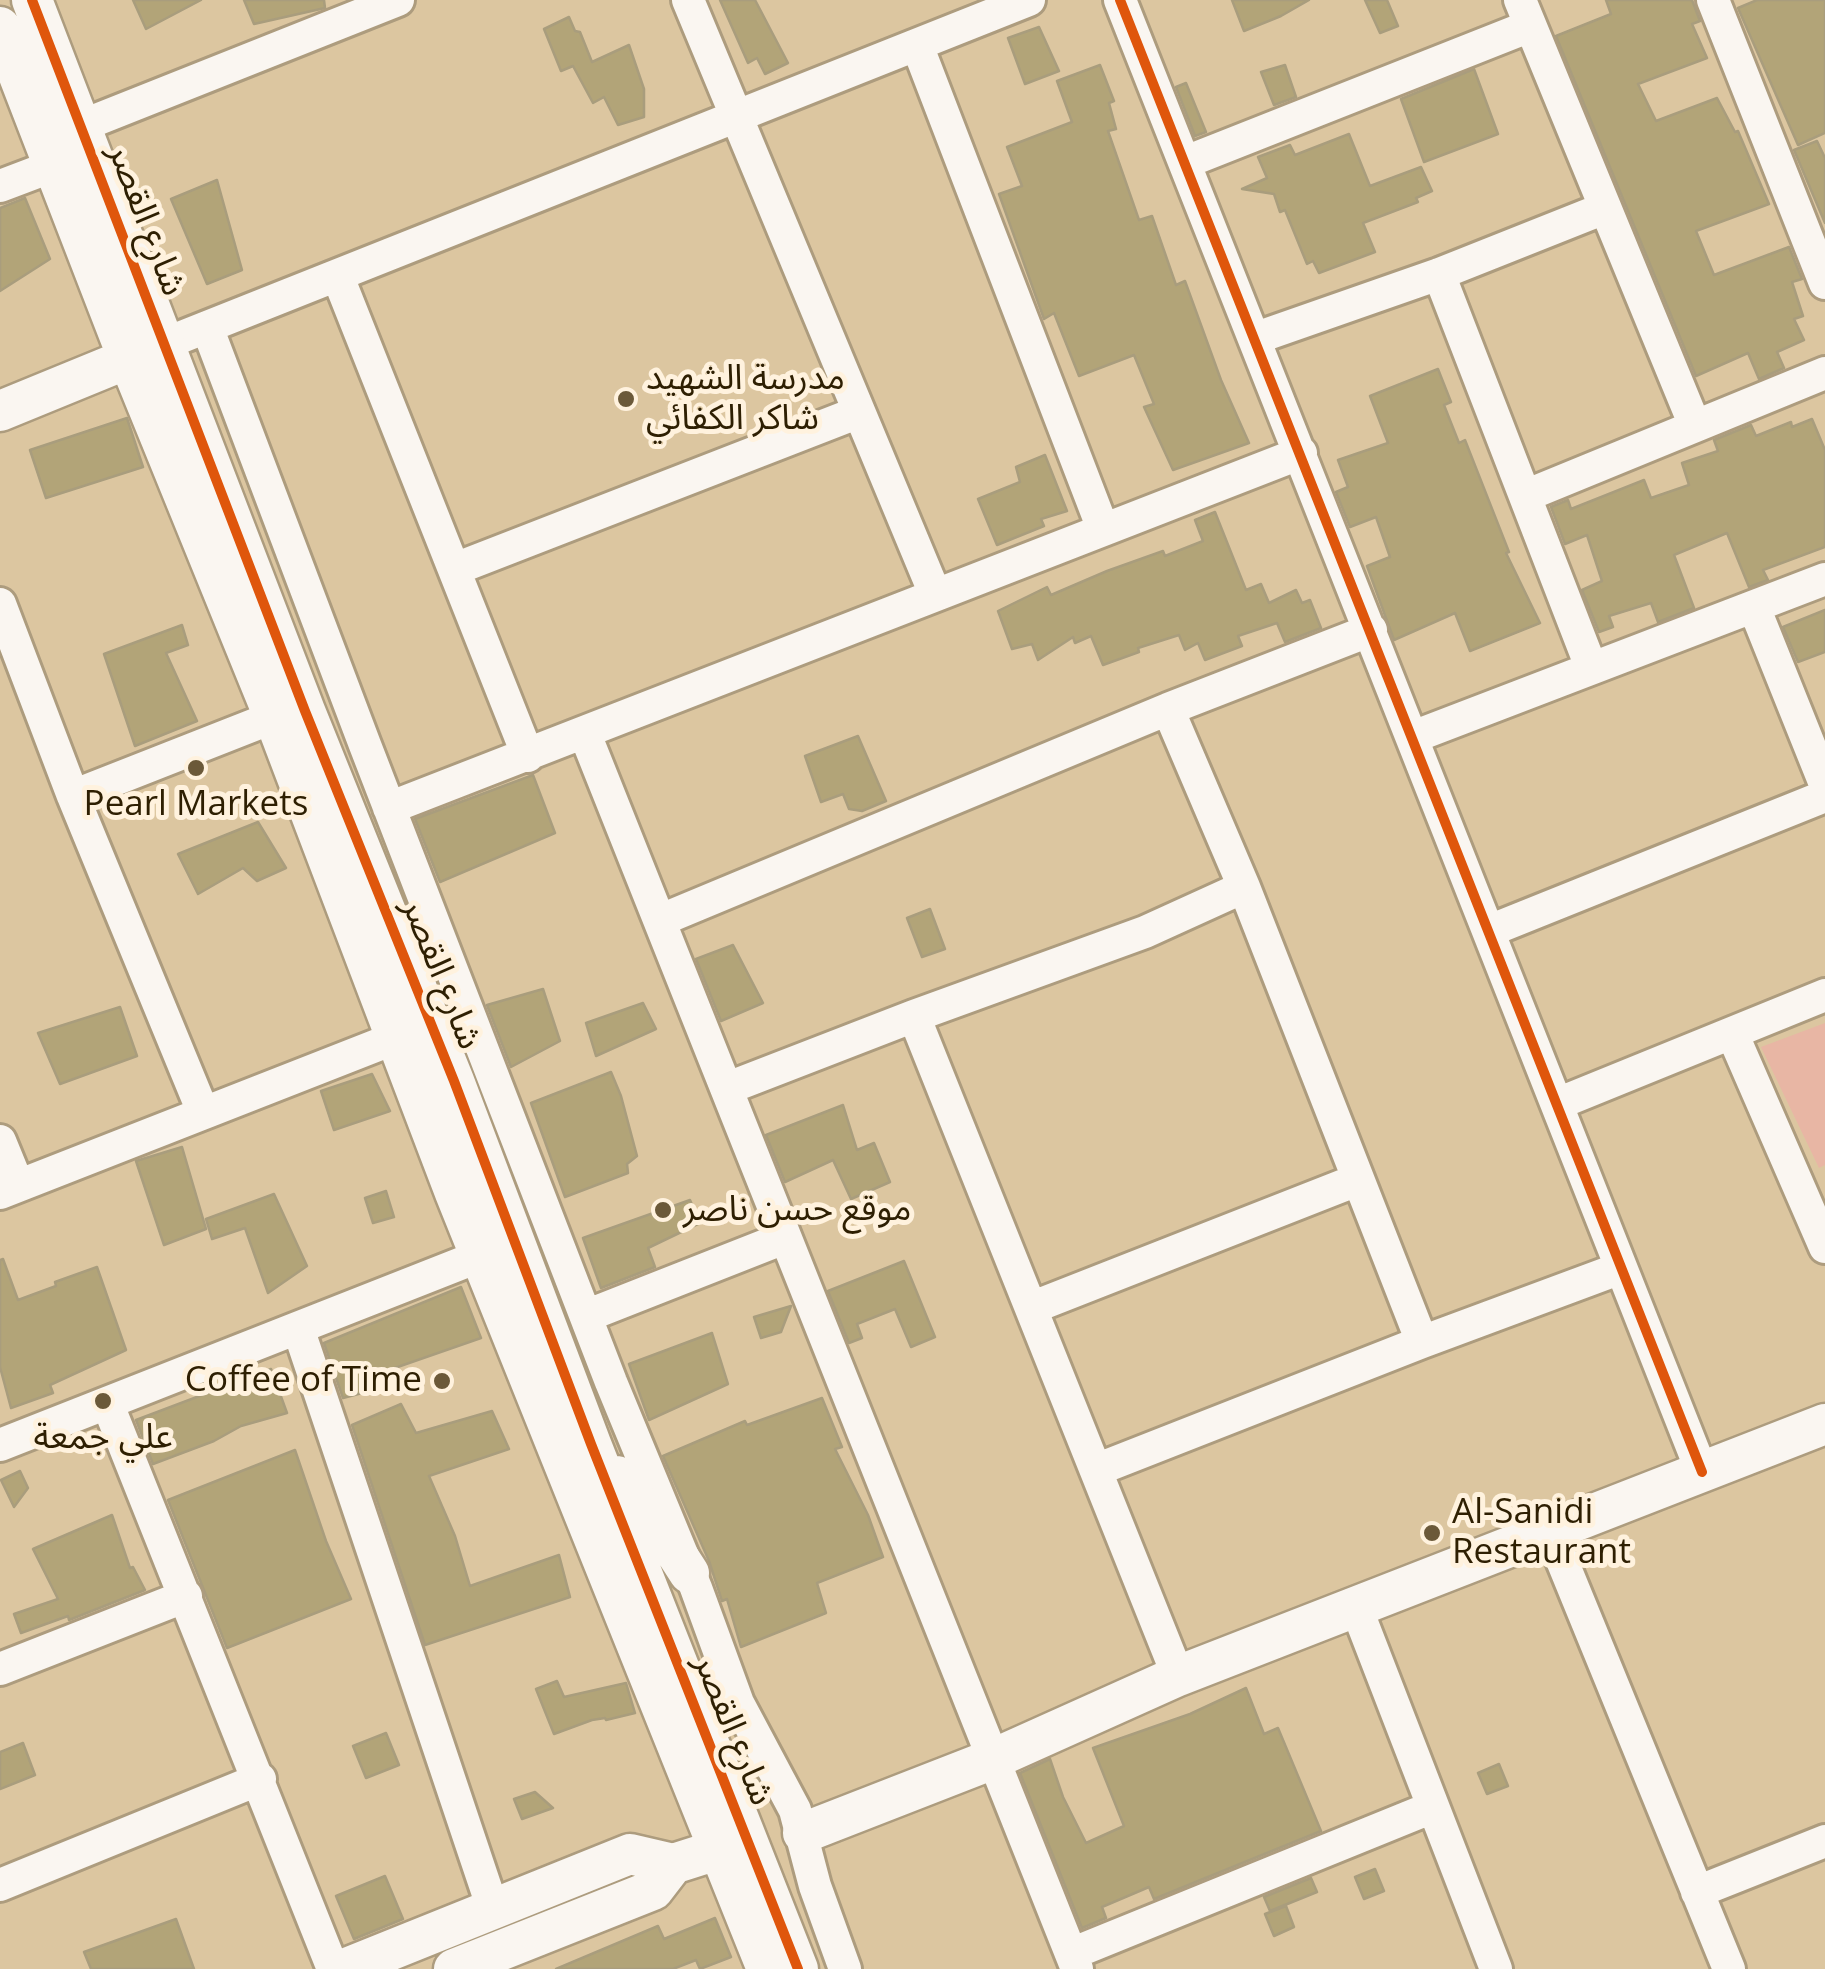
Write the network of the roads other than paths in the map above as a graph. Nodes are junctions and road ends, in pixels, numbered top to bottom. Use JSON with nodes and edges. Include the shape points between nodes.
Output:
{"nodes":[{"id":1,"x":32,"y":0,"type":"edge"},
{"id":2,"x":398,"y":0,"type":"edge"},
{"id":3,"x":688,"y":0,"type":"edge"},
{"id":4,"x":1029,"y":0,"type":"edge"},
{"id":5,"x":1120,"y":0,"type":"edge"},
{"id":6,"x":1714,"y":0,"type":"edge"},
{"id":7,"x":1525,"y":13,"type":"edge"},
{"id":8,"x":322,"y":14,"type":"edge"},
{"id":9,"x":0,"y":28,"type":"edge"},
{"id":10,"x":917,"y":44,"type":"junction"},
{"id":11,"x":736,"y":117,"type":"junction"},
{"id":12,"x":80,"y":126,"type":"junction"},
{"id":13,"x":1186,"y":162,"type":"junction"},
{"id":14,"x":53,"y":166,"type":"junction"},
{"id":15,"x":0,"y":186,"type":"edge"},
{"id":16,"x":1605,"y":208,"type":"junction"},
{"id":17,"x":1439,"y":274,"type":"junction"},
{"id":18,"x":338,"y":277,"type":"junction"},
{"id":19,"x":1825,"y":283,"type":"edge"},
{"id":20,"x":206,"y":328,"type":"junction"},
{"id":21,"x":1256,"y":338,"type":"junction"},
{"id":22,"x":146,"y":351,"type":"junction"},
{"id":23,"x":1825,"y":373,"type":"edge"},
{"id":24,"x":0,"y":410,"type":"edge"},
{"id":25,"x":859,"y":412,"type":"junction"},
{"id":26,"x":1695,"y":426,"type":"junction"},
{"id":27,"x":1301,"y":453,"type":"junction"},
{"id":28,"x":1524,"y":496,"type":"junction"},
{"id":29,"x":1103,"y":529,"type":"junction"},
{"id":30,"x":455,"y":569,"type":"junction"},
{"id":31,"x":1825,"y":580,"type":"edge"},
{"id":32,"x":935,"y":594,"type":"junction"},
{"id":33,"x":0,"y":604,"type":"edge"},
{"id":34,"x":1754,"y":607,"type":"junction"},
{"id":35,"x":1371,"y":630,"type":"junction"},
{"id":36,"x":8,"y":650,"type":"edge"},
{"id":37,"x":1590,"y":667,"type":"junction"},
{"id":38,"x":1168,"y":710,"type":"junction"},
{"id":39,"x":274,"y":717,"type":"junction"},
{"id":40,"x":585,"y":734,"type":"junction"},
{"id":41,"x":1412,"y":736,"type":"junction"},
{"id":42,"x":528,"y":756,"type":"junction"},
{"id":43,"x":1825,"y":784,"type":"edge"},
{"id":44,"x":73,"y":796,"type":"junction"},
{"id":45,"x":1825,"y":796,"type":"edge"},
{"id":46,"x":389,"y":808,"type":"junction"},
{"id":47,"x":1244,"y":887,"type":"junction"},
{"id":48,"x":662,"y":920,"type":"junction"},
{"id":49,"x":1489,"y":930,"type":"junction"},
{"id":50,"x":1825,"y":995,"type":"edge"},
{"id":51,"x":914,"y":1016,"type":"junction"},
{"id":52,"x":1732,"y":1033,"type":"junction"},
{"id":53,"x":398,"y":1037,"type":"junction"},
{"id":54,"x":436,"y":1088,"type":"junction"},
{"id":55,"x":728,"y":1088,"type":"junction"},
{"id":56,"x":1557,"y":1104,"type":"junction"},
{"id":57,"x":202,"y":1112,"type":"junction"},
{"id":58,"x":0,"y":1141,"type":"edge"},
{"id":59,"x":1358,"y":1180,"type":"junction"},
{"id":60,"x":474,"y":1187,"type":"junction"},
{"id":61,"x":9,"y":1189,"type":"edge"},
{"id":62,"x":1814,"y":1190,"type":"edge"},
{"id":63,"x":784,"y":1238,"type":"junction"},
{"id":64,"x":1825,"y":1247,"type":"edge"},
{"id":65,"x":480,"y":1256,"type":"junction"},
{"id":66,"x":1622,"y":1268,"type":"junction"},
{"id":67,"x":1031,"y":1308,"type":"junction"},
{"id":68,"x":586,"y":1316,"type":"junction"},
{"id":69,"x":298,"y":1328,"type":"junction"},
{"id":70,"x":1422,"y":1342,"type":"junction"},
{"id":71,"x":108,"y":1404,"type":"junction"},
{"id":72,"x":1825,"y":1424,"type":"edge"},
{"id":73,"x":591,"y":1444,"type":"junction"},
{"id":74,"x":0,"y":1445,"type":"edge"},
{"id":75,"x":1096,"y":1470,"type":"junction"},
{"id":76,"x":1702,"y":1472,"type":"junction"},
{"id":77,"x":1550,"y":1531,"type":"junction"},
{"id":78,"x":689,"y":1573,"type":"junction"},
{"id":79,"x":186,"y":1596,"type":"junction"},
{"id":80,"x":1356,"y":1607,"type":"junction"},
{"id":81,"x":0,"y":1669,"type":"edge"},
{"id":82,"x":1178,"y":1676,"type":"junction"},
{"id":83,"x":992,"y":1758,"type":"junction"},
{"id":84,"x":260,"y":1780,"type":"junction"},
{"id":85,"x":1433,"y":1806,"type":"junction"},
{"id":86,"x":803,"y":1833,"type":"junction"},
{"id":87,"x":1825,"y":1841,"type":"edge"},
{"id":88,"x":717,"y":1850,"type":"junction"},
{"id":89,"x":673,"y":1864,"type":"junction"},
{"id":90,"x":0,"y":1885,"type":"edge"},
{"id":91,"x":1698,"y":1892,"type":"junction"},
{"id":92,"x":493,"y":1909,"type":"junction"},
{"id":93,"x":1074,"y":1961,"type":"edge"},
{"id":94,"x":333,"y":1969,"type":"edge"},
{"id":95,"x":344,"y":1969,"type":"edge"},
{"id":96,"x":454,"y":1969,"type":"edge"},
{"id":97,"x":767,"y":1969,"type":"edge"},
{"id":98,"x":798,"y":1969,"type":"edge"},
{"id":99,"x":845,"y":1969,"type":"edge"},
{"id":100,"x":1496,"y":1969,"type":"edge"},
{"id":101,"x":1729,"y":1969,"type":"edge"}],
"edges":[{"from":1,"to":12,"type":"street","name":"شارع القصر"},
{"from":2,"to":8,"type":"street"},
{"from":3,"to":11,"type":"street"},
{"from":4,"to":10,"type":"street"},
{"from":5,"to":13,"type":"street"},
{"from":6,"to":19,"type":"street"},
{"from":7,"to":13,"type":"street"},
{"from":7,"to":16,"type":"street"},
{"from":8,"to":12,"type":"street"},
{"from":9,"to":14,"type":"street"},
{"from":10,"to":11,"type":"street"},
{"from":10,"to":29,"type":"street"},
{"from":11,"to":18,"type":"street"},
{"from":11,"to":25,"type":"street"},
{"from":12,"to":22,"type":"street","name":"شارع القصر"},
{"from":13,"to":21,"type":"street"},
{"from":14,"to":15,"type":"street"},
{"from":14,"to":22,"type":"street"},
{"from":16,"to":17,"type":"street"},
{"from":16,"to":26,"type":"street"},
{"from":17,"to":21,"type":"street"},
{"from":17,"to":28,"type":"street"},
{"from":18,"to":20,"type":"street"},
{"from":18,"to":30,"type":"street"},
{"from":20,"to":22,"type":"street"},
{"from":20,"to":46,"type":"street"},
{"from":21,"to":27,"type":"street"},
{"from":22,"to":24,"type":"street"},
{"from":22,"to":39,"type":"street","name":"شارع القصر"},
{"from":22,"to":54,"type":"street","name":"شارع القصر","via":[[305,711]]},
{"from":23,"to":26,"type":"street"},
{"from":25,"to":30,"type":"street"},
{"from":25,"to":32,"type":"street"},
{"from":26,"to":28,"type":"street"},
{"from":27,"to":29,"type":"street"},
{"from":27,"to":35,"type":"street"},
{"from":28,"to":37,"type":"street"},
{"from":29,"to":32,"type":"street"},
{"from":30,"to":42,"type":"street"},
{"from":31,"to":34,"type":"street"},
{"from":32,"to":40,"type":"street"},
{"from":33,"to":36,"type":"street"},
{"from":34,"to":37,"type":"street"},
{"from":34,"to":43,"type":"street"},
{"from":35,"to":38,"type":"street"},
{"from":35,"to":41,"type":"street"},
{"from":36,"to":44,"type":"street"},
{"from":37,"to":41,"type":"street"},
{"from":38,"to":47,"type":"street"},
{"from":38,"to":48,"type":"street"},
{"from":39,"to":44,"type":"street"},
{"from":39,"to":53,"type":"street","name":"شارع القصر"},
{"from":40,"to":42,"type":"street"},
{"from":40,"to":48,"type":"street"},
{"from":41,"to":49,"type":"street"},
{"from":42,"to":46,"type":"street"},
{"from":44,"to":57,"type":"street"},
{"from":45,"to":49,"type":"street"},
{"from":46,"to":68,"type":"street"},
{"from":47,"to":51,"type":"street","via":[[1145,932]]},
{"from":47,"to":59,"type":"street"},
{"from":48,"to":55,"type":"street"},
{"from":49,"to":56,"type":"street"},
{"from":50,"to":52,"type":"street"},
{"from":51,"to":55,"type":"street"},
{"from":51,"to":67,"type":"street"},
{"from":52,"to":56,"type":"street"},
{"from":52,"to":62,"type":"street"},
{"from":53,"to":54,"type":"street","name":"شارع القصر"},
{"from":53,"to":57,"type":"street"},
{"from":54,"to":60,"type":"street","name":"شارع القصر"},
{"from":55,"to":63,"type":"street"},
{"from":56,"to":66,"type":"street"},
{"from":57,"to":61,"type":"street"},
{"from":58,"to":61,"type":"street"},
{"from":59,"to":67,"type":"street"},
{"from":59,"to":70,"type":"street"},
{"from":60,"to":65,"type":"street","name":"شارع القصر"},
{"from":60,"to":73,"type":"street","name":"شارع القصر"},
{"from":62,"to":64,"type":"street"},
{"from":63,"to":68,"type":"street"},
{"from":63,"to":83,"type":"street"},
{"from":65,"to":69,"type":"street"},
{"from":65,"to":88,"type":"street","name":"شارع القصر"},
{"from":66,"to":70,"type":"street"},
{"from":66,"to":76,"type":"street"},
{"from":67,"to":75,"type":"street"},
{"from":68,"to":78,"type":"street"},
{"from":69,"to":71,"type":"street"},
{"from":69,"to":92,"type":"street"},
{"from":70,"to":75,"type":"street"},
{"from":71,"to":74,"type":"street"},
{"from":71,"to":79,"type":"street"},
{"from":72,"to":76,"type":"street"},
{"from":73,"to":78,"type":"street"},
{"from":73,"to":98,"type":"street","name":"شارع القصر"},
{"from":75,"to":82,"type":"street"},
{"from":76,"to":77,"type":"street"},
{"from":77,"to":80,"type":"street"},
{"from":77,"to":91,"type":"street"},
{"from":78,"to":86,"type":"street","via":[[738,1703]]},
{"from":79,"to":81,"type":"street"},
{"from":79,"to":84,"type":"street"},
{"from":80,"to":82,"type":"street"},
{"from":80,"to":85,"type":"street"},
{"from":82,"to":83,"type":"street"},
{"from":83,"to":86,"type":"street"},
{"from":83,"to":93,"type":"street"},
{"from":84,"to":90,"type":"street"},
{"from":84,"to":94,"type":"street"},
{"from":85,"to":93,"type":"street"},
{"from":85,"to":100,"type":"street"},
{"from":86,"to":99,"type":"street"},
{"from":87,"to":91,"type":"street"},
{"from":88,"to":89,"type":"street"},
{"from":88,"to":97,"type":"street","name":"شارع القصر"},
{"from":89,"to":92,"type":"street","via":[[630,1854]]},
{"from":89,"to":96,"type":"street","via":[[653,1890]]},
{"from":91,"to":101,"type":"street"},
{"from":92,"to":95,"type":"street"}]}
